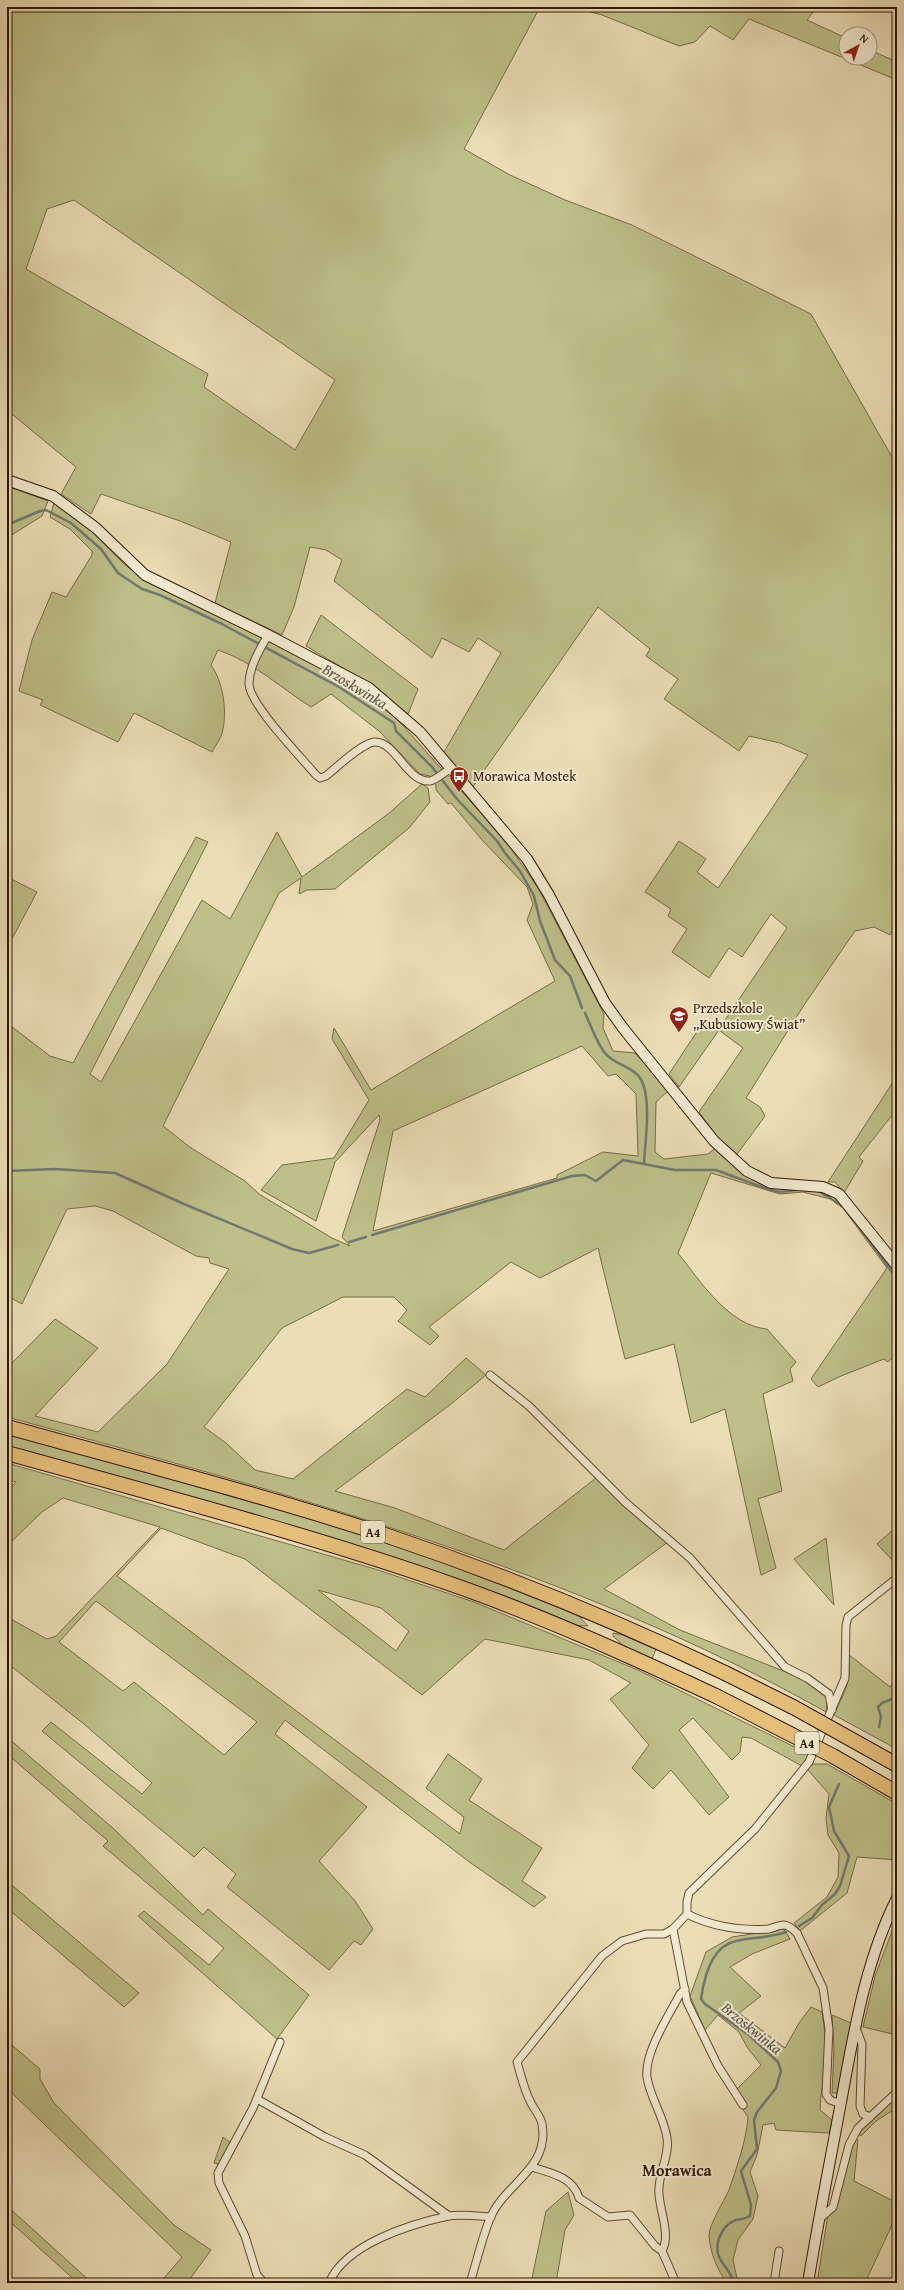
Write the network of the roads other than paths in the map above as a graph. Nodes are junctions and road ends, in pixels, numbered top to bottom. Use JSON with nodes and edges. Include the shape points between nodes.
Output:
{"nodes":[{"id":1,"x":7,"y":480,"type":"edge"},
{"id":2,"x":266,"y":638,"type":"junction"},
{"id":3,"x":451,"y":768,"type":"junction"},
{"id":4,"x":897,"y":1266,"type":"edge"},
{"id":5,"x":490,"y":1375,"type":"dead end"},
{"id":6,"x":7,"y":1427,"type":"edge"},
{"id":7,"x":7,"y":1453,"type":"edge"},
{"id":8,"x":897,"y":1578,"type":"edge"},
{"id":9,"x":832,"y":1710,"type":"junction"},
{"id":10,"x":897,"y":1765,"type":"edge"},
{"id":11,"x":897,"y":1793,"type":"edge"},
{"id":12,"x":897,"y":1898,"type":"edge"},
{"id":13,"x":687,"y":1914,"type":"junction"},
{"id":14,"x":673,"y":1929,"type":"junction"},
{"id":15,"x":685,"y":1989,"type":"junction"},
{"id":16,"x":855,"y":2027,"type":"junction"},
{"id":17,"x":280,"y":2042,"type":"dead end"},
{"id":18,"x":897,"y":2092,"type":"edge"},
{"id":19,"x":257,"y":2099,"type":"junction"},
{"id":20,"x":841,"y":2104,"type":"junction"},
{"id":21,"x":743,"y":2105,"type":"dead end"},
{"id":22,"x":870,"y":2117,"type":"junction"},
{"id":23,"x":532,"y":2167,"type":"junction"},
{"id":24,"x":449,"y":2216,"type":"junction"},
{"id":25,"x":491,"y":2217,"type":"junction"},
{"id":26,"x":818,"y":2220,"type":"junction"},
{"id":27,"x":662,"y":2251,"type":"junction"},
{"id":28,"x":779,"y":2251,"type":"dead end"},
{"id":29,"x":264,"y":2283,"type":"edge"},
{"id":30,"x":330,"y":2283,"type":"edge"},
{"id":31,"x":470,"y":2283,"type":"edge"},
{"id":32,"x":676,"y":2283,"type":"edge"},
{"id":33,"x":774,"y":2283,"type":"edge"},
{"id":34,"x":808,"y":2283,"type":"edge"}],
"edges":[{"from":1,"to":2,"type":"street","via":[[52,496],[79,514],[145,575]]},
{"from":2,"to":3,"type":"street","via":[[369,688],[420,732]]},
{"from":2,"to":3,"type":"street","via":[[252,664],[249,685],[252,695],[265,716],[320,778],[374,742],[382,744],[416,777],[423,780],[433,780]]},
{"from":3,"to":4,"type":"street","via":[[527,859],[549,895],[605,1003],[714,1141],[747,1171],[771,1183],[823,1187],[839,1194]]},
{"from":5,"to":9,"type":"street","via":[[529,1406],[625,1502],[690,1558],[785,1667],[823,1688],[831,1699]]},
{"from":6,"to":10,"type":"highway","number":"A4","bridge":true,"via":[[256,1496],[410,1544],[559,1599],[725,1673],[795,1708]]},
{"from":7,"to":11,"type":"highway","number":"A4","bridge":true,"via":[[301,1536],[449,1584],[603,1644],[716,1696],[833,1756]]},
{"from":8,"to":9,"type":"street","via":[[848,1617],[845,1678]]},
{"from":9,"to":13,"type":"street","via":[[809,1762],[755,1829],[689,1893]]},
{"from":12,"to":16,"type":"street","via":[[885,1923],[867,1976]]},
{"from":13,"to":14,"type":"street"},
{"from":13,"to":20,"type":"street","via":[[703,1922],[726,1928],[770,1928],[784,1925],[797,1933],[823,1988],[829,2029],[826,2094],[830,2100]]},
{"from":14,"to":15,"type":"street"},
{"from":14,"to":23,"type":"street","via":[[664,1934],[646,1934],[622,1941],[602,1956],[517,2062],[530,2102],[542,2122],[543,2138]]},
{"from":15,"to":21,"type":"street","via":[[687,2002],[718,2066]]},
{"from":15,"to":27,"type":"street","via":[[680,1994],[652,2050],[647,2067],[647,2078],[667,2138],[659,2187],[666,2240]]},
{"from":16,"to":20,"type":"street"},
{"from":16,"to":22,"type":"street","via":[[862,2044],[860,2106],[864,2114]]},
{"from":17,"to":19,"type":"street"},
{"from":18,"to":22,"type":"street"},
{"from":19,"to":24,"type":"street","via":[[325,2137],[365,2155]]},
{"from":19,"to":29,"type":"street","via":[[218,2173],[219,2184],[245,2236],[256,2275]]},
{"from":20,"to":26,"type":"street"},
{"from":22,"to":26,"type":"street","via":[[858,2128],[848,2145],[833,2207]]},
{"from":23,"to":25,"type":"street","via":[[499,2201]]},
{"from":23,"to":27,"type":"street","via":[[562,2177],[576,2188],[579,2198],[608,2217],[630,2215]]},
{"from":24,"to":25,"type":"street"},
{"from":24,"to":30,"type":"street","via":[[390,2233],[374,2241],[350,2257],[338,2269]]},
{"from":25,"to":31,"type":"street"},
{"from":26,"to":34,"type":"street"},
{"from":27,"to":32,"type":"street"},
{"from":28,"to":33,"type":"street"}]}
